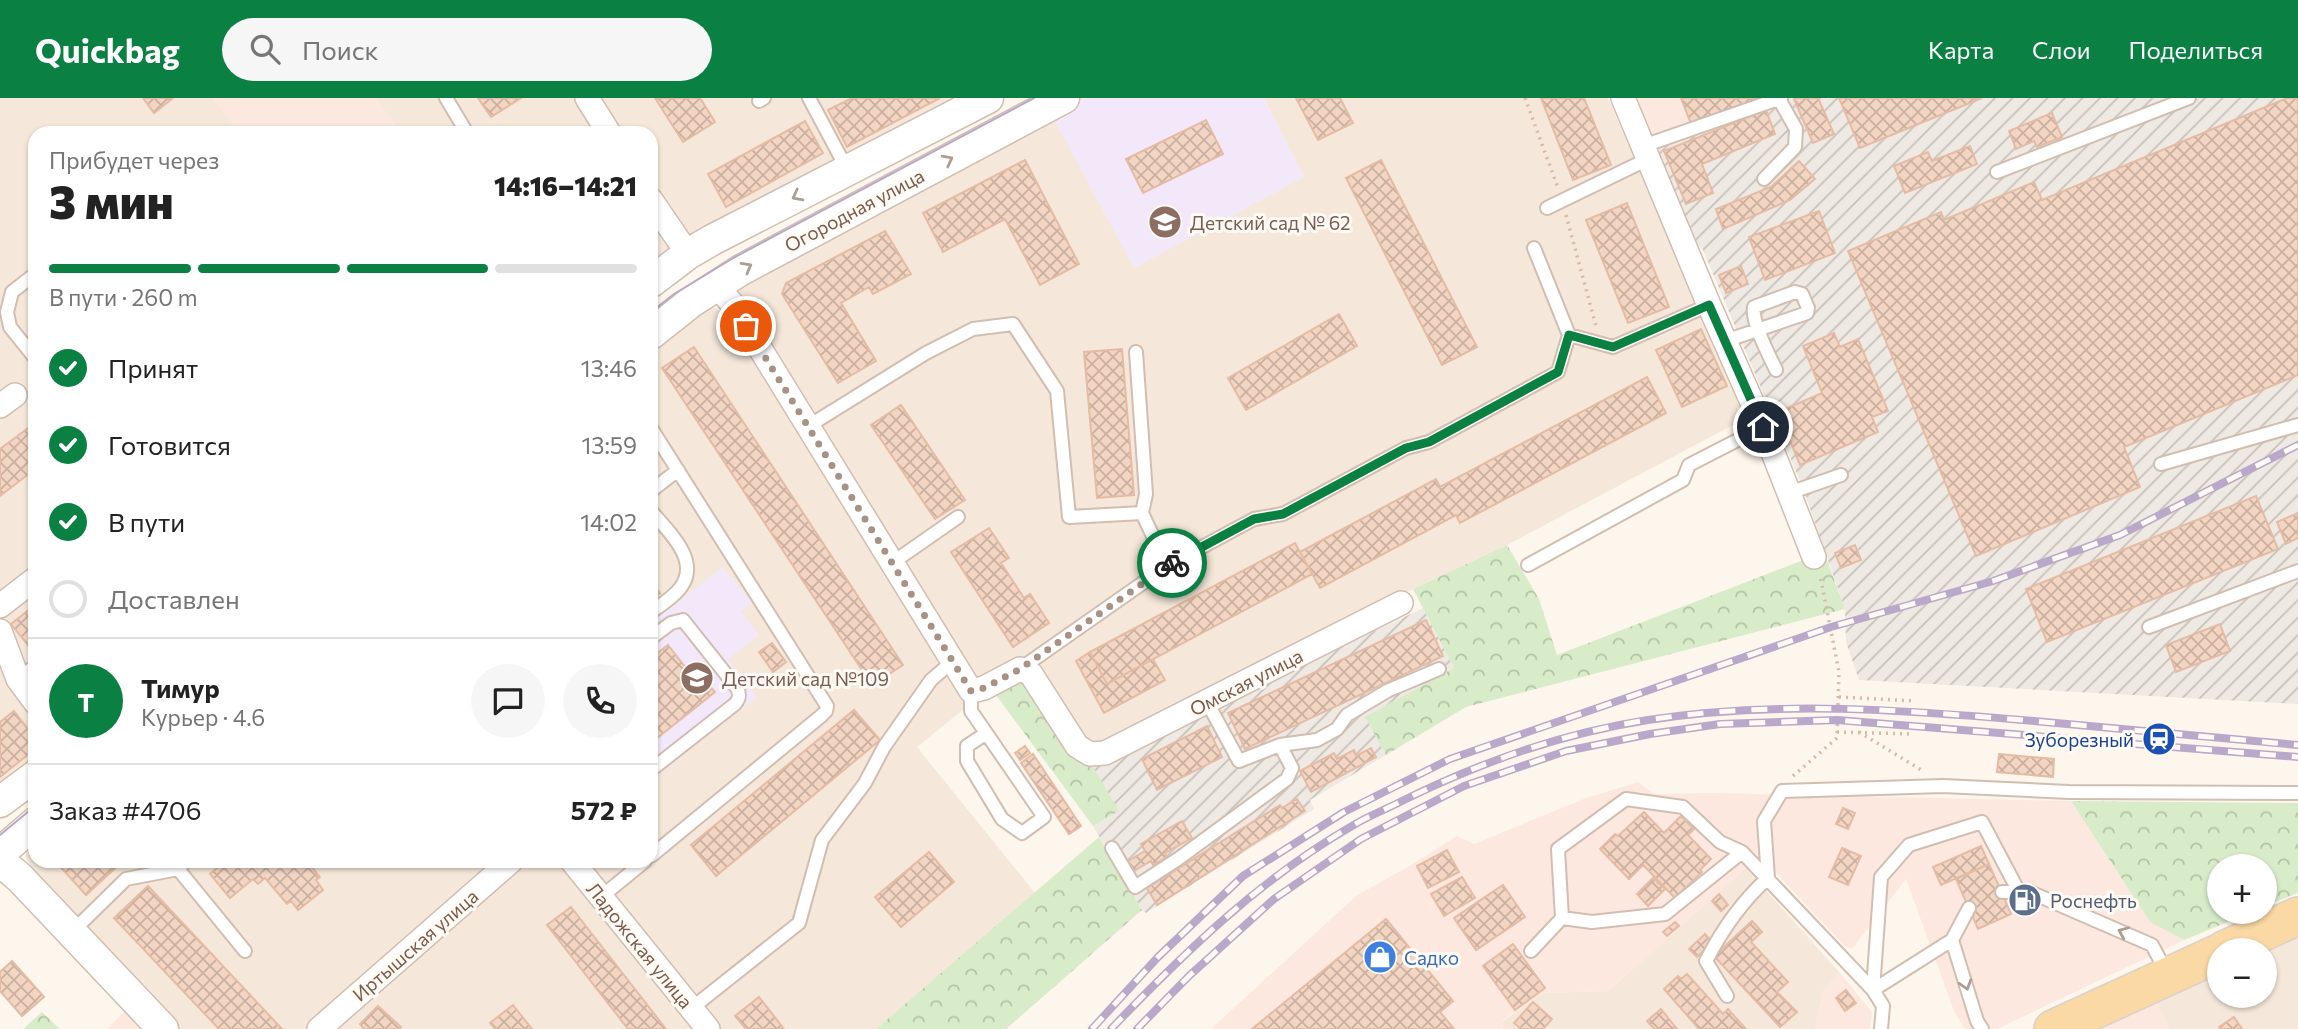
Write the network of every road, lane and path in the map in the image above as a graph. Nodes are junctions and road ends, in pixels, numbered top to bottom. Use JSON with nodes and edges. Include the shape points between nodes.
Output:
{"nodes":[{"id":1,"x":446,"y":98,"type":"edge"},
{"id":2,"x":587,"y":98,"type":"edge"},
{"id":3,"x":809,"y":98,"type":"edge"},
{"id":4,"x":1064,"y":98,"type":"edge"},
{"id":5,"x":1525,"y":98,"type":"edge"},
{"id":6,"x":1623,"y":98,"type":"edge"},
{"id":7,"x":2189,"y":98,"type":"edge"},
{"id":8,"x":985,"y":99,"type":"edge"},
{"id":9,"x":1780,"y":99,"type":"edge"},
{"id":10,"x":463,"y":126,"type":"edge"},
{"id":11,"x":605,"y":126,"type":"edge"},
{"id":12,"x":1645,"y":152,"type":"junction"},
{"id":13,"x":847,"y":169,"type":"junction"},
{"id":14,"x":1997,"y":172,"type":"dead end"},
{"id":15,"x":1764,"y":179,"type":"dead end"},
{"id":16,"x":1562,"y":200,"type":"junction"},
{"id":17,"x":1547,"y":208,"type":"dead end"},
{"id":18,"x":658,"y":210,"type":"edge"},
{"id":19,"x":1534,"y":248,"type":"dead end"},
{"id":20,"x":688,"y":254,"type":"junction"},
{"id":21,"x":658,"y":277,"type":"edge"},
{"id":22,"x":28,"y":279,"type":"edge"},
{"id":23,"x":716,"y":285,"type":"junction"},
{"id":24,"x":1709,"y":305,"type":"junction"},
{"id":25,"x":658,"y":329,"type":"edge"},
{"id":26,"x":1569,"y":335,"type":"junction"},
{"id":27,"x":1725,"y":341,"type":"junction"},
{"id":28,"x":1601,"y":344,"type":"junction"},
{"id":29,"x":28,"y":349,"type":"edge"},
{"id":30,"x":1136,"y":352,"type":"dead end"},
{"id":31,"x":1776,"y":370,"type":"dead end"},
{"id":32,"x":2298,"y":425,"type":"edge"},
{"id":33,"x":807,"y":427,"type":"junction"},
{"id":34,"x":1763,"y":427,"type":"junction"},
{"id":35,"x":658,"y":439,"type":"edge"},
{"id":36,"x":2161,"y":464,"type":"dead end"},
{"id":37,"x":678,"y":470,"type":"junction"},
{"id":38,"x":1841,"y":475,"type":"dead end"},
{"id":39,"x":658,"y":486,"type":"edge"},
{"id":40,"x":1789,"y":493,"type":"junction"},
{"id":41,"x":1142,"y":513,"type":"junction"},
{"id":42,"x":958,"y":517,"type":"dead end"},
{"id":43,"x":658,"y":520,"type":"edge"},
{"id":44,"x":1814,"y":556,"type":"dead end"},
{"id":45,"x":892,"y":563,"type":"junction"},
{"id":46,"x":1528,"y":565,"type":"dead end"},
{"id":47,"x":1167,"y":566,"type":"junction"},
{"id":48,"x":2298,"y":571,"type":"edge"},
{"id":49,"x":28,"y":584,"type":"edge"},
{"id":50,"x":1824,"y":589,"type":"dead end"},
{"id":51,"x":1401,"y":604,"type":"dead end"},
{"id":52,"x":0,"y":606,"type":"edge"},
{"id":53,"x":658,"y":606,"type":"edge"},
{"id":54,"x":2148,"y":627,"type":"dead end"},
{"id":55,"x":0,"y":631,"type":"edge"},
{"id":56,"x":658,"y":633,"type":"edge"},
{"id":57,"x":952,"y":662,"type":"junction"},
{"id":58,"x":1020,"y":669,"type":"junction"},
{"id":59,"x":1439,"y":669,"type":"dead end"},
{"id":60,"x":27,"y":673,"type":"edge"},
{"id":61,"x":971,"y":691,"type":"junction"},
{"id":62,"x":1839,"y":697,"type":"junction"},
{"id":63,"x":1914,"y":701,"type":"dead end"},
{"id":64,"x":1207,"y":702,"type":"junction"},
{"id":65,"x":1837,"y":732,"type":"junction"},
{"id":66,"x":1859,"y":732,"type":"junction"},
{"id":67,"x":985,"y":734,"type":"junction"},
{"id":68,"x":1912,"y":734,"type":"dead end"},
{"id":69,"x":1280,"y":745,"type":"junction"},
{"id":70,"x":658,"y":764,"type":"edge"},
{"id":71,"x":28,"y":781,"type":"edge"},
{"id":72,"x":1943,"y":786,"type":"junction"},
{"id":73,"x":1782,"y":791,"type":"junction"},
{"id":74,"x":2298,"y":793,"type":"edge"},
{"id":75,"x":0,"y":802,"type":"edge"},
{"id":76,"x":28,"y":829,"type":"edge"},
{"id":77,"x":1112,"y":848,"type":"dead end"},
{"id":78,"x":658,"y":850,"type":"edge"},
{"id":79,"x":1742,"y":852,"type":"junction"},
{"id":80,"x":0,"y":853,"type":"edge"},
{"id":81,"x":0,"y":861,"type":"edge"},
{"id":82,"x":171,"y":868,"type":"edge"},
{"id":83,"x":184,"y":868,"type":"edge"},
{"id":84,"x":503,"y":868,"type":"edge"},
{"id":85,"x":578,"y":868,"type":"edge"},
{"id":86,"x":636,"y":868,"type":"edge"},
{"id":87,"x":1768,"y":878,"type":"junction"},
{"id":88,"x":2001,"y":892,"type":"dead end"},
{"id":89,"x":2020,"y":892,"type":"junction"},
{"id":90,"x":601,"y":897,"type":"junction"},
{"id":91,"x":1969,"y":908,"type":"dead end"},
{"id":92,"x":2298,"y":916,"type":"edge"},
{"id":93,"x":1562,"y":918,"type":"junction"},
{"id":94,"x":72,"y":932,"type":"junction"},
{"id":95,"x":2250,"y":938,"type":"edge"},
{"id":96,"x":1952,"y":940,"type":"junction"},
{"id":97,"x":245,"y":951,"type":"dead end"},
{"id":98,"x":1531,"y":951,"type":"dead end"},
{"id":99,"x":2207,"y":959,"type":"edge"},
{"id":100,"x":2169,"y":977,"type":"junction"},
{"id":101,"x":1873,"y":990,"type":"junction"},
{"id":102,"x":1727,"y":996,"type":"dead end"},
{"id":103,"x":692,"y":1008,"type":"junction"},
{"id":104,"x":163,"y":1029,"type":"edge"},
{"id":105,"x":319,"y":1029,"type":"edge"},
{"id":106,"x":708,"y":1029,"type":"edge"},
{"id":107,"x":1881,"y":1029,"type":"edge"},
{"id":108,"x":1982,"y":1029,"type":"edge"},
{"id":109,"x":2054,"y":1029,"type":"edge"}],
"edges":[{"from":1,"to":10,"type":"lane"},
{"from":2,"to":11,"type":"street"},
{"from":3,"to":13,"type":"lane"},
{"from":23,"to":4,"type":"street","name":"Огородная улица","one_way":true},
{"from":5,"to":16,"type":"path"},
{"from":6,"to":12,"type":"street"},
{"from":7,"to":14,"type":"lane"},
{"from":8,"to":13,"type":"street","name":"Огородная улица"},
{"from":9,"to":12,"type":"lane"},
{"from":9,"to":15,"type":"lane","via":[[1796,129],[1795,147]]},
{"from":12,"to":16,"type":"lane"},
{"from":12,"to":24,"type":"street"},
{"from":13,"to":20,"type":"street","name":"Огородная улица","one_way":true},
{"from":16,"to":17,"type":"lane"},
{"from":16,"to":28,"type":"path"},
{"from":18,"to":20,"type":"street"},
{"from":19,"to":26,"type":"lane"},
{"from":20,"to":21,"type":"street","name":"Огородная улица"},
{"from":22,"to":29,"type":"lane","via":[[12,292],[7,312],[10,327]]},
{"from":23,"to":25,"type":"street","name":"Огородная улица"},
{"from":23,"to":33,"type":"street","via":[[734,306]]},
{"from":24,"to":27,"type":"street"},
{"from":24,"to":28,"type":"lane","via":[[1613,347]]},
{"from":26,"to":28,"type":"lane"},
{"from":26,"to":47,"type":"lane","via":[[1558,372],[1429,442],[1406,448],[1283,514],[1254,519]]},
{"from":27,"to":31,"type":"lane","via":[[1760,331]]},
{"from":27,"to":34,"type":"street"},
{"from":30,"to":41,"type":"lane","via":[[1146,494]]},
{"from":32,"to":36,"type":"lane"},
{"from":33,"to":41,"type":"lane","via":[[972,329],[1013,324],[1057,391],[1069,517]]},
{"from":33,"to":45,"type":"street"},
{"from":34,"to":40,"type":"street"},
{"from":34,"to":46,"type":"lane","via":[[1689,465],[1683,480]]},
{"from":35,"to":37,"type":"lane"},
{"from":37,"to":39,"type":"lane"},
{"from":37,"to":78,"type":"lane","via":[[827,706],[821,716]]},
{"from":38,"to":40,"type":"lane"},
{"from":40,"to":44,"type":"street"},
{"from":41,"to":47,"type":"lane"},
{"from":42,"to":45,"type":"lane"},
{"from":43,"to":53,"type":"lane","via":[[684,553],[687,566],[680,589]]},
{"from":45,"to":57,"type":"street"},
{"from":47,"to":58,"type":"lane"},
{"from":48,"to":54,"type":"lane"},
{"from":49,"to":52,"type":"street"},
{"from":50,"to":62,"type":"path","via":[[1838,660]]},
{"from":51,"to":64,"type":"street","name":"Омская улица"},
{"from":55,"to":60,"type":"street"},
{"from":56,"to":70,"type":"lane","via":[[682,620],[739,693],[735,704]]},
{"from":57,"to":61,"type":"street"},
{"from":57,"to":103,"type":"lane","via":[[931,680],[822,840],[799,923]]},
{"from":58,"to":61,"type":"street"},
{"from":58,"to":64,"type":"street","name":"Омская улица","via":[[1031,674],[1077,746],[1090,754],[1105,753]]},
{"from":59,"to":69,"type":"lane","via":[[1387,691],[1317,740]]},
{"from":61,"to":67,"type":"lane","via":[[971,711]]},
{"from":62,"to":63,"type":"path"},
{"from":62,"to":65,"type":"path"},
{"from":64,"to":69,"type":"lane","via":[[1239,761]]},
{"from":65,"to":66,"type":"path"},
{"from":65,"to":73,"type":"path","via":[[1837,738],[1797,770]]},
{"from":66,"to":68,"type":"path"},
{"from":66,"to":72,"type":"path"},
{"from":67,"to":67,"type":"lane","via":[[967,746],[967,761],[1002,818],[1022,833],[1044,817]]},
{"from":69,"to":77,"type":"lane","via":[[1292,768],[1287,779],[1135,887]]},
{"from":71,"to":75,"type":"street"},
{"from":72,"to":73,"type":"lane"},
{"from":72,"to":74,"type":"lane","via":[[2069,793]]},
{"from":73,"to":87,"type":"lane","via":[[1764,821]]},
{"from":76,"to":80,"type":"street"},
{"from":79,"to":87,"type":"lane"},
{"from":79,"to":93,"type":"lane","via":[[1665,914],[1592,922]]},
{"from":79,"to":93,"type":"lane","via":[[1720,842],[1683,807],[1626,799],[1558,849]]},
{"from":81,"to":94,"type":"street"},
{"from":82,"to":94,"type":"lane","via":[[126,880]]},
{"from":83,"to":97,"type":"lane"},
{"from":84,"to":105,"type":"street","name":"Иртышская улица"},
{"from":85,"to":90,"type":"street","name":"Ладожская улица"},
{"from":86,"to":90,"type":"lane"},
{"from":87,"to":101,"type":"lane"},
{"from":87,"to":102,"type":"lane","via":[[1750,894],[1706,961]]},
{"from":88,"to":89,"type":"lane"},
{"from":100,"to":89,"type":"lane","one_way":true,"via":[[2152,945],[2030,892]]},
{"from":89,"to":101,"type":"lane","via":[[1982,822],[1909,845],[1881,877]]},
{"from":90,"to":103,"type":"street","name":"Ладожская улица"},
{"from":91,"to":96,"type":"lane"},
{"from":92,"to":95,"type":"main road"},
{"from":93,"to":98,"type":"lane"},
{"from":94,"to":104,"type":"street"},
{"from":96,"to":101,"type":"lane"},
{"from":96,"to":108,"type":"lane","one_way":true},
{"from":99,"to":100,"type":"main road"},
{"from":100,"to":109,"type":"main road"},
{"from":101,"to":107,"type":"lane","via":[[1883,1006]]},
{"from":103,"to":106,"type":"street","name":"Ладожская улица"}]}
